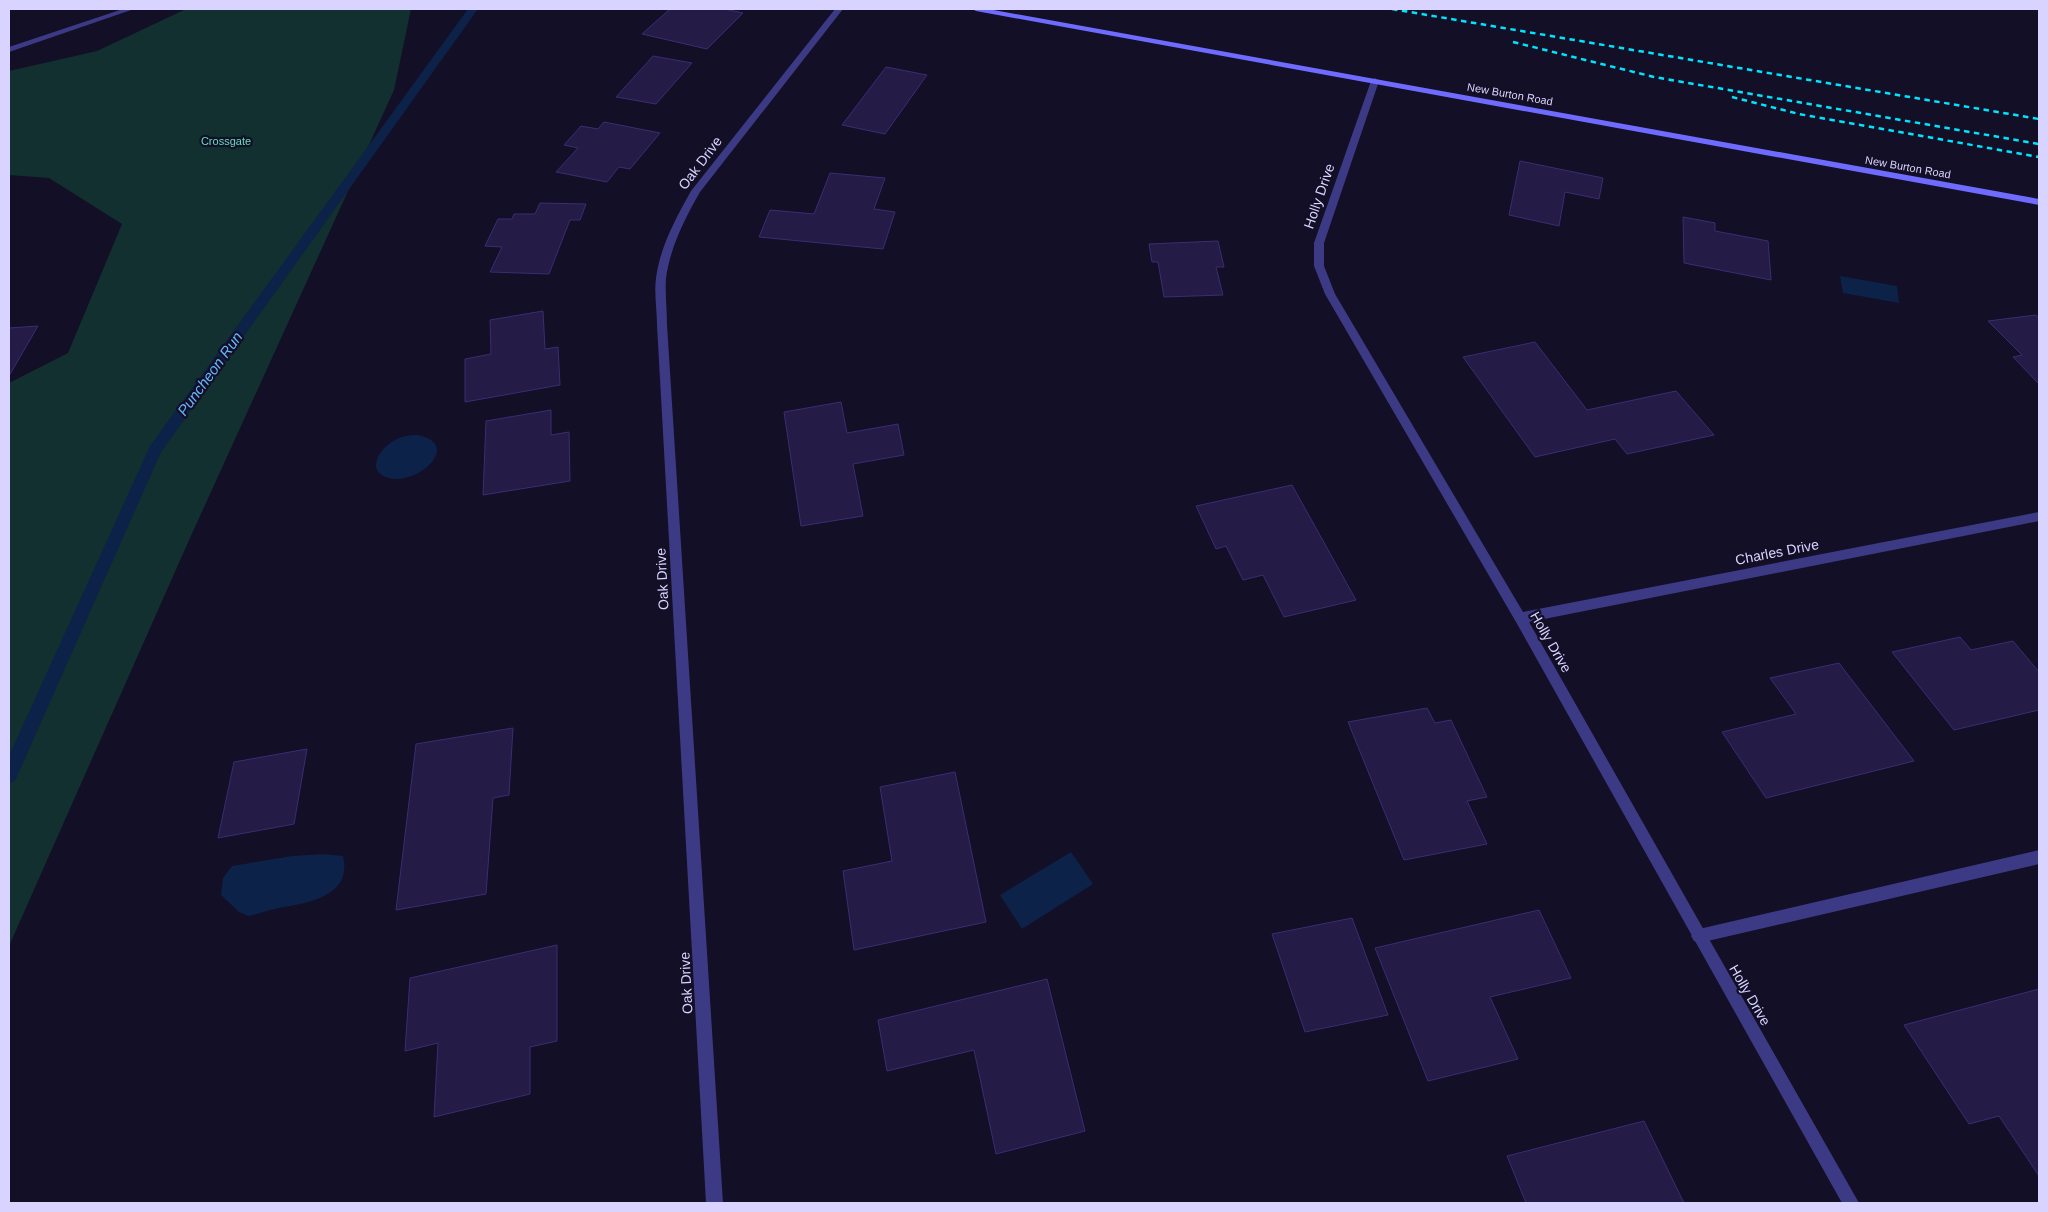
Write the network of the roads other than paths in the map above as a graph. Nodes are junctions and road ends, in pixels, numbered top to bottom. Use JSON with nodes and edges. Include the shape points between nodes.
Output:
{"nodes":[{"id":1,"x":130,"y":9,"type":"edge"},
{"id":2,"x":839,"y":9,"type":"edge"},
{"id":3,"x":976,"y":9,"type":"edge"},
{"id":4,"x":9,"y":50,"type":"edge"},
{"id":5,"x":1375,"y":81,"type":"junction"},
{"id":6,"x":2039,"y":202,"type":"edge"},
{"id":7,"x":2039,"y":516,"type":"edge"},
{"id":8,"x":1520,"y":618,"type":"junction"},
{"id":9,"x":2039,"y":857,"type":"edge"},
{"id":10,"x":1699,"y":936,"type":"junction"},
{"id":11,"x":714,"y":1203,"type":"edge"},
{"id":12,"x":1851,"y":1203,"type":"edge"}],
"edges":[{"from":1,"to":4,"type":"street"},
{"from":2,"to":11,"type":"street","name":"Oak Drive","via":[[696,192],[672,236],[662,280],[662,325]]},
{"from":3,"to":5,"type":"street","name":"New Burton Road"},
{"from":5,"to":6,"type":"street","name":"New Burton Road"},
{"from":5,"to":8,"type":"street","name":"Holly Drive","via":[[1319,243],[1318,266],[1330,294]]},
{"from":7,"to":8,"type":"street","name":"Charles Drive"},
{"from":8,"to":10,"type":"street","name":"Holly Drive"},
{"from":9,"to":10,"type":"street"},
{"from":10,"to":12,"type":"street","name":"Holly Drive"}]}
